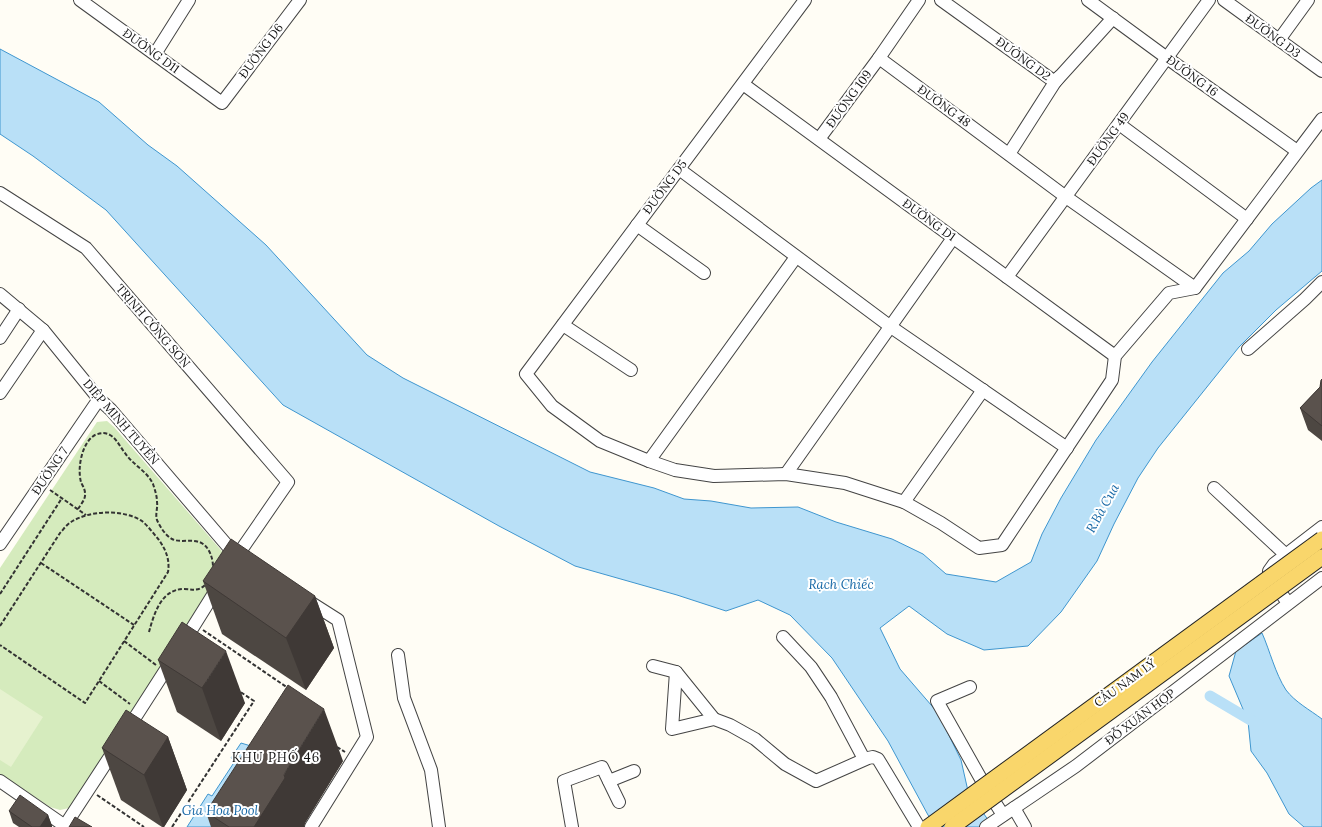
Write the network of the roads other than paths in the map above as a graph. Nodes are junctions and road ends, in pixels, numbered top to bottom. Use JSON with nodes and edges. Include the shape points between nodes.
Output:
{"nodes":[{"id":1,"x":80,"y":0,"type":"edge"},
{"id":2,"x":189,"y":0,"type":"edge"},
{"id":3,"x":300,"y":0,"type":"edge"},
{"id":4,"x":805,"y":0,"type":"edge"},
{"id":5,"x":920,"y":0,"type":"edge"},
{"id":6,"x":941,"y":0,"type":"edge"},
{"id":7,"x":1088,"y":0,"type":"edge"},
{"id":8,"x":1209,"y":0,"type":"edge"},
{"id":9,"x":1224,"y":0,"type":"edge"},
{"id":10,"x":1308,"y":0,"type":"edge"},
{"id":11,"x":1113,"y":18,"type":"junction"},
{"id":12,"x":1279,"y":40,"type":"junction"},
{"id":13,"x":155,"y":54,"type":"junction"},
{"id":14,"x":879,"y":58,"type":"junction"},
{"id":15,"x":1167,"y":58,"type":"junction"},
{"id":16,"x":1322,"y":71,"type":"edge"},
{"id":17,"x":1055,"y":82,"type":"junction"},
{"id":18,"x":743,"y":84,"type":"junction"},
{"id":19,"x":222,"y":103,"type":"joint"},
{"id":20,"x":1322,"y":119,"type":"edge"},
{"id":21,"x":1119,"y":124,"type":"junction"},
{"id":22,"x":819,"y":140,"type":"junction"},
{"id":23,"x":1297,"y":151,"type":"junction"},
{"id":24,"x":1009,"y":154,"type":"junction"},
{"id":25,"x":679,"y":169,"type":"junction"},
{"id":26,"x":0,"y":193,"type":"edge"},
{"id":27,"x":1066,"y":197,"type":"junction"},
{"id":28,"x":1247,"y":219,"type":"junction"},
{"id":29,"x":637,"y":225,"type":"junction"},
{"id":30,"x":953,"y":238,"type":"junction"},
{"id":31,"x":796,"y":257,"type":"junction"},
{"id":32,"x":704,"y":273,"type":"dead end"},
{"id":33,"x":1007,"y":276,"type":"junction"},
{"id":34,"x":1322,"y":282,"type":"edge"},
{"id":35,"x":1196,"y":288,"type":"junction"},
{"id":36,"x":0,"y":294,"type":"edge"},
{"id":37,"x":19,"y":309,"type":"junction"},
{"id":38,"x":563,"y":325,"type":"junction"},
{"id":39,"x":891,"y":327,"type":"junction"},
{"id":40,"x":43,"y":330,"type":"junction"},
{"id":41,"x":0,"y":338,"type":"edge"},
{"id":42,"x":1248,"y":349,"type":"dead end"},
{"id":43,"x":1115,"y":356,"type":"junction"},
{"id":44,"x":631,"y":370,"type":"dead end"},
{"id":45,"x":982,"y":390,"type":"junction"},
{"id":46,"x":0,"y":393,"type":"edge"},
{"id":47,"x":99,"y":399,"type":"junction"},
{"id":48,"x":1067,"y":448,"type":"junction"},
{"id":49,"x":649,"y":461,"type":"junction"},
{"id":50,"x":786,"y":474,"type":"junction"},
{"id":51,"x":1214,"y":488,"type":"dead end"},
{"id":52,"x":904,"y":502,"type":"junction"},
{"id":53,"x":1322,"y":527,"type":"edge"},
{"id":54,"x":4,"y":531,"type":"edge"},
{"id":55,"x":1322,"y":539,"type":"edge"},
{"id":56,"x":0,"y":544,"type":"edge"},
{"id":57,"x":1286,"y":555,"type":"junction"},
{"id":58,"x":236,"y":556,"type":"junction"},
{"id":59,"x":1322,"y":557,"type":"edge"},
{"id":60,"x":250,"y":565,"type":"edge"},
{"id":61,"x":1322,"y":578,"type":"edge"},
{"id":62,"x":297,"y":594,"type":"edge"},
{"id":63,"x":1288,"y":603,"type":"junction"},
{"id":64,"x":783,"y":637,"type":"dead end"},
{"id":65,"x":398,"y":655,"type":"dead end"},
{"id":66,"x":653,"y":666,"type":"dead end"},
{"id":67,"x":676,"y":672,"type":"junction"},
{"id":68,"x":970,"y":687,"type":"dead end"},
{"id":69,"x":714,"y":719,"type":"junction"},
{"id":70,"x":864,"y":759,"type":"junction"},
{"id":71,"x":634,"y":771,"type":"dead end"},
{"id":72,"x":609,"y":780,"type":"junction"},
{"id":73,"x":0,"y":781,"type":"edge"},
{"id":74,"x":619,"y":802,"type":"dead end"},
{"id":75,"x":1014,"y":808,"type":"junction"},
{"id":76,"x":1003,"y":815,"type":"junction"},
{"id":77,"x":917,"y":825,"type":"edge"},
{"id":78,"x":65,"y":826,"type":"edge"},
{"id":79,"x":987,"y":826,"type":"edge"},
{"id":80,"x":312,"y":827,"type":"edge"},
{"id":81,"x":439,"y":827,"type":"edge"},
{"id":82,"x":572,"y":827,"type":"edge"},
{"id":83,"x":952,"y":827,"type":"edge"},
{"id":84,"x":1025,"y":827,"type":"edge"}],
"edges":[{"from":1,"to":13,"type":"street","name":"ĐƯỜNG D11"},
{"from":2,"to":13,"type":"street"},
{"from":3,"to":19,"type":"street","name":"ĐƯỜNG D6"},
{"from":4,"to":18,"type":"street","name":"ĐƯỜNG D5"},
{"from":5,"to":14,"type":"street"},
{"from":6,"to":17,"type":"street","name":"ĐƯỜNG D2"},
{"from":7,"to":11,"type":"street","name":"ĐƯỜNG 16"},
{"from":8,"to":15,"type":"street","name":"ĐƯỜNG 49"},
{"from":9,"to":12,"type":"street","name":"ĐƯỜNG D3"},
{"from":10,"to":12,"type":"street"},
{"from":11,"to":15,"type":"street","name":"ĐƯỜNG 16"},
{"from":11,"to":17,"type":"street"},
{"from":12,"to":16,"type":"street","name":"ĐƯỜNG D3"},
{"from":13,"to":19,"type":"street","name":"ĐƯỜNG D11"},
{"from":14,"to":22,"type":"street","name":"ĐƯỜNG 109"},
{"from":14,"to":24,"type":"street","name":"ĐƯỜNG 48"},
{"from":15,"to":21,"type":"street","name":"ĐƯỜNG 49"},
{"from":15,"to":23,"type":"street","name":"ĐƯỜNG 16"},
{"from":17,"to":24,"type":"street"},
{"from":18,"to":22,"type":"street","name":"ĐƯỜNG D1"},
{"from":18,"to":25,"type":"street","name":"ĐƯỜNG D5"},
{"from":20,"to":23,"type":"street"},
{"from":21,"to":27,"type":"street","name":"ĐƯỜNG 49"},
{"from":21,"to":28,"type":"street"},
{"from":22,"to":30,"type":"street","name":"ĐƯỜNG D1"},
{"from":23,"to":28,"type":"street"},
{"from":24,"to":27,"type":"street","name":"ĐƯỜNG 48"},
{"from":25,"to":29,"type":"street","name":"ĐƯỜNG D5"},
{"from":25,"to":31,"type":"street"},
{"from":26,"to":58,"type":"street","name":"TRỊNH CÔNG SƠN","via":[[86,248],[288,482]]},
{"from":27,"to":33,"type":"street","name":"ĐƯỜNG 49"},
{"from":27,"to":35,"type":"street","name":"ĐƯỜNG 48"},
{"from":28,"to":35,"type":"street"},
{"from":29,"to":32,"type":"street"},
{"from":29,"to":38,"type":"street","name":"ĐƯỜNG D5"},
{"from":30,"to":33,"type":"street","name":"ĐƯỜNG D1"},
{"from":30,"to":39,"type":"street"},
{"from":31,"to":39,"type":"street"},
{"from":31,"to":49,"type":"street"},
{"from":33,"to":43,"type":"street","name":"ĐƯỜNG D1"},
{"from":34,"to":42,"type":"street"},
{"from":35,"to":43,"type":"street","via":[[1169,293]]},
{"from":36,"to":37,"type":"street","name":"DIỆP MINH TUYỀN"},
{"from":37,"to":40,"type":"street","name":"DIỆP MINH TUYỀN"},
{"from":37,"to":41,"type":"street"},
{"from":38,"to":44,"type":"street"},
{"from":38,"to":49,"type":"street","name":"ĐƯỜNG D5","via":[[526,374],[552,406],[600,441]]},
{"from":39,"to":45,"type":"street"},
{"from":39,"to":50,"type":"street"},
{"from":40,"to":46,"type":"street"},
{"from":40,"to":47,"type":"street","name":"DIỆP MINH TUYỀN"},
{"from":43,"to":48,"type":"street","via":[[1112,380]]},
{"from":45,"to":48,"type":"street"},
{"from":45,"to":52,"type":"street"},
{"from":47,"to":54,"type":"street","name":"ĐƯỜNG 7","via":[[41,484]]},
{"from":47,"to":58,"type":"street","name":"DIỆP MINH TUYỀN"},
{"from":48,"to":52,"type":"street","via":[[1002,545],[979,548]]},
{"from":49,"to":50,"type":"street","via":[[675,470],[714,476]]},
{"from":50,"to":52,"type":"street","via":[[845,483]]},
{"from":51,"to":57,"type":"street"},
{"from":53,"to":57,"type":"street"},
{"from":54,"to":56,"type":"street","name":"ĐƯỜNG 7"},
{"from":55,"to":77,"type":"main road","name":"CẦU NAM LÝ","bridge":true},
{"from":57,"to":63,"type":"street","via":[[1269,571],[1270,578]]},
{"from":58,"to":60,"type":"street","name":"DIỆP MINH TUYỀN"},
{"from":58,"to":78,"type":"street","via":[[165,672]]},
{"from":59,"to":83,"type":"main road","name":"CẦU NAM LÝ","bridge":true},
{"from":61,"to":63,"type":"street","name":"ĐỖ XUÂN HỢP"},
{"from":62,"to":80,"type":"street","via":[[338,620],[367,737]]},
{"from":63,"to":75,"type":"street","name":"ĐỖ XUÂN HỢP","via":[[1076,766]]},
{"from":64,"to":70,"type":"street","via":[[811,667],[831,697]]},
{"from":65,"to":81,"type":"street","via":[[404,698],[430,770]]},
{"from":66,"to":67,"type":"street"},
{"from":67,"to":69,"type":"street"},
{"from":67,"to":69,"type":"street","via":[[672,729]]},
{"from":68,"to":76,"type":"street","via":[[938,701]]},
{"from":69,"to":70,"type":"street","via":[[755,739],[785,764],[816,781]]},
{"from":70,"to":77,"type":"street","via":[[878,759]]},
{"from":71,"to":72,"type":"street"},
{"from":72,"to":74,"type":"street"},
{"from":72,"to":82,"type":"street","via":[[602,767],[564,782]]},
{"from":73,"to":78,"type":"street"},
{"from":75,"to":76,"type":"street","name":"ĐỖ XUÂN HỢP"},
{"from":75,"to":84,"type":"street"},
{"from":76,"to":79,"type":"street","name":"ĐỖ XUÂN HỢP"}]}
